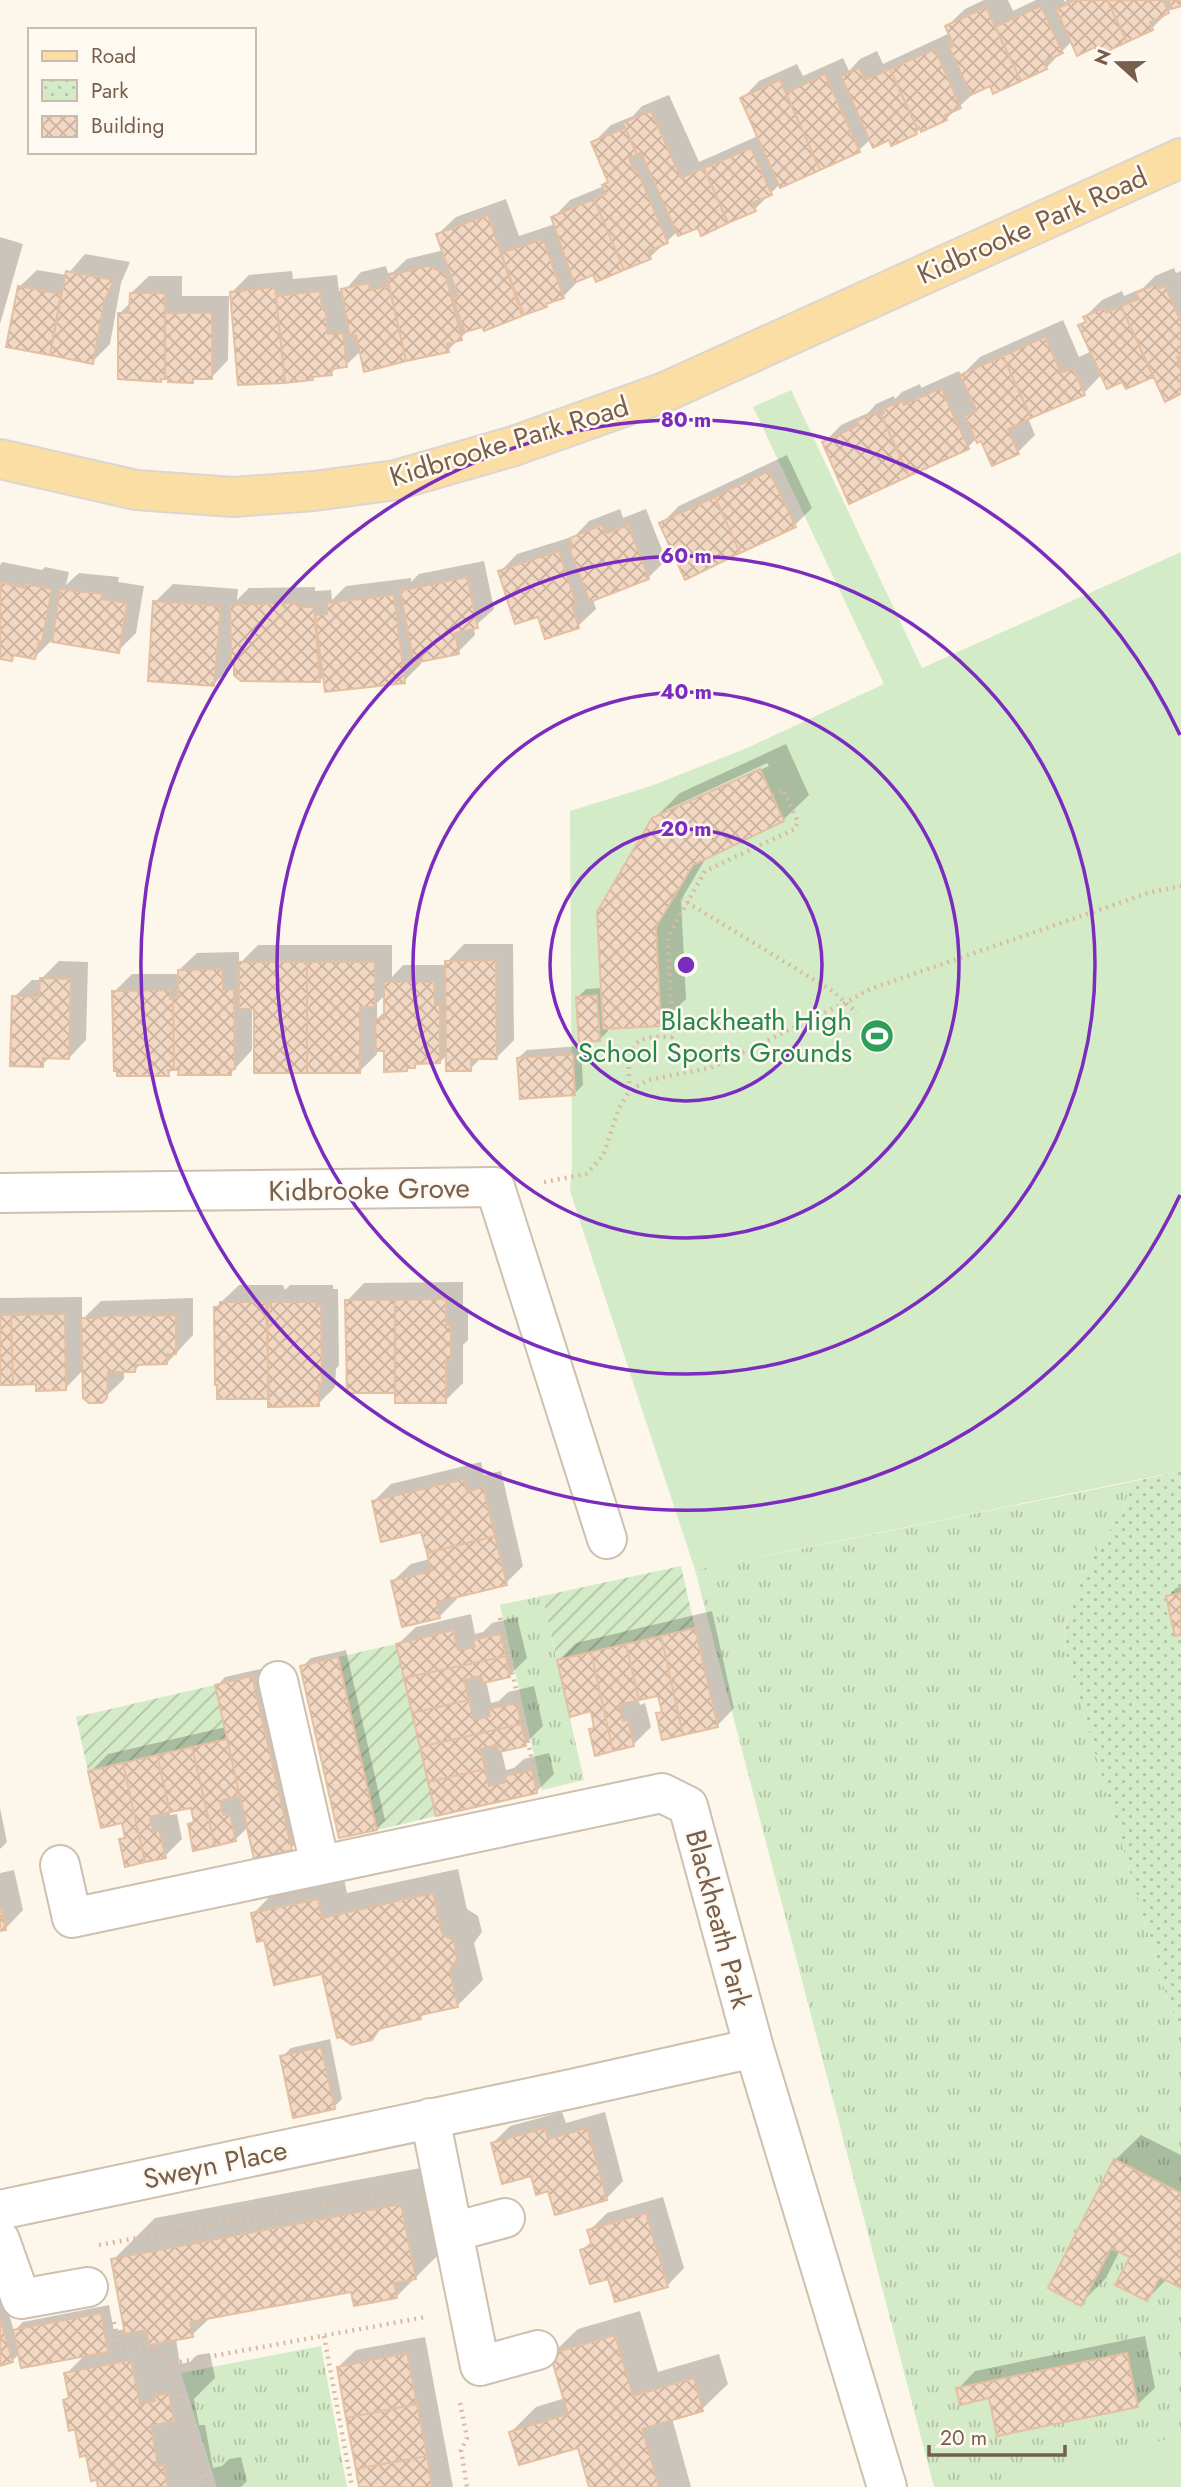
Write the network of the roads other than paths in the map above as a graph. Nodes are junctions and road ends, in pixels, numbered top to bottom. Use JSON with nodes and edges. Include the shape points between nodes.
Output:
{"nodes":[{"id":1,"x":1181,"y":158,"type":"edge"},
{"id":2,"x":0,"y":459,"type":"edge"},
{"id":3,"x":0,"y":1193,"type":"edge"},
{"id":4,"x":607,"y":1539,"type":"dead end"},
{"id":5,"x":278,"y":1681,"type":"dead end"},
{"id":6,"x":60,"y":1865,"type":"dead end"},
{"id":7,"x":320,"y":1865,"type":"junction"},
{"id":8,"x":754,"y":2048,"type":"junction"},
{"id":9,"x":430,"y":2118,"type":"junction"},
{"id":10,"x":0,"y":2210,"type":"edge"},
{"id":11,"x":505,"y":2218,"type":"dead end"},
{"id":12,"x":453,"y":2232,"type":"junction"},
{"id":13,"x":0,"y":2239,"type":"edge"},
{"id":14,"x":88,"y":2287,"type":"dead end"},
{"id":15,"x":538,"y":2350,"type":"dead end"},
{"id":16,"x":877,"y":2484,"type":"edge"}],
"edges":[{"from":1,"to":2,"type":"main road","name":"Kidbrooke Park Road","via":[[665,392],[514,446],[397,480],[233,497],[136,490]]},
{"from":3,"to":4,"type":"street","name":"Kidbrooke Grove","via":[[495,1187]]},
{"from":5,"to":7,"type":"street"},
{"from":6,"to":7,"type":"street","name":"Blackheath Park","via":[[72,1918]]},
{"from":7,"to":8,"type":"street","name":"Blackheath Park","via":[[662,1793],[688,1806]]},
{"from":8,"to":9,"type":"street","name":"Sweyn Place"},
{"from":8,"to":16,"type":"street","name":"Blackheath Park"},
{"from":9,"to":10,"type":"street","name":"Sweyn Place"},
{"from":9,"to":12,"type":"street"},
{"from":11,"to":12,"type":"street"},
{"from":12,"to":15,"type":"street","via":[[481,2366]]},
{"from":13,"to":14,"type":"street","via":[[20,2299]]}]}
